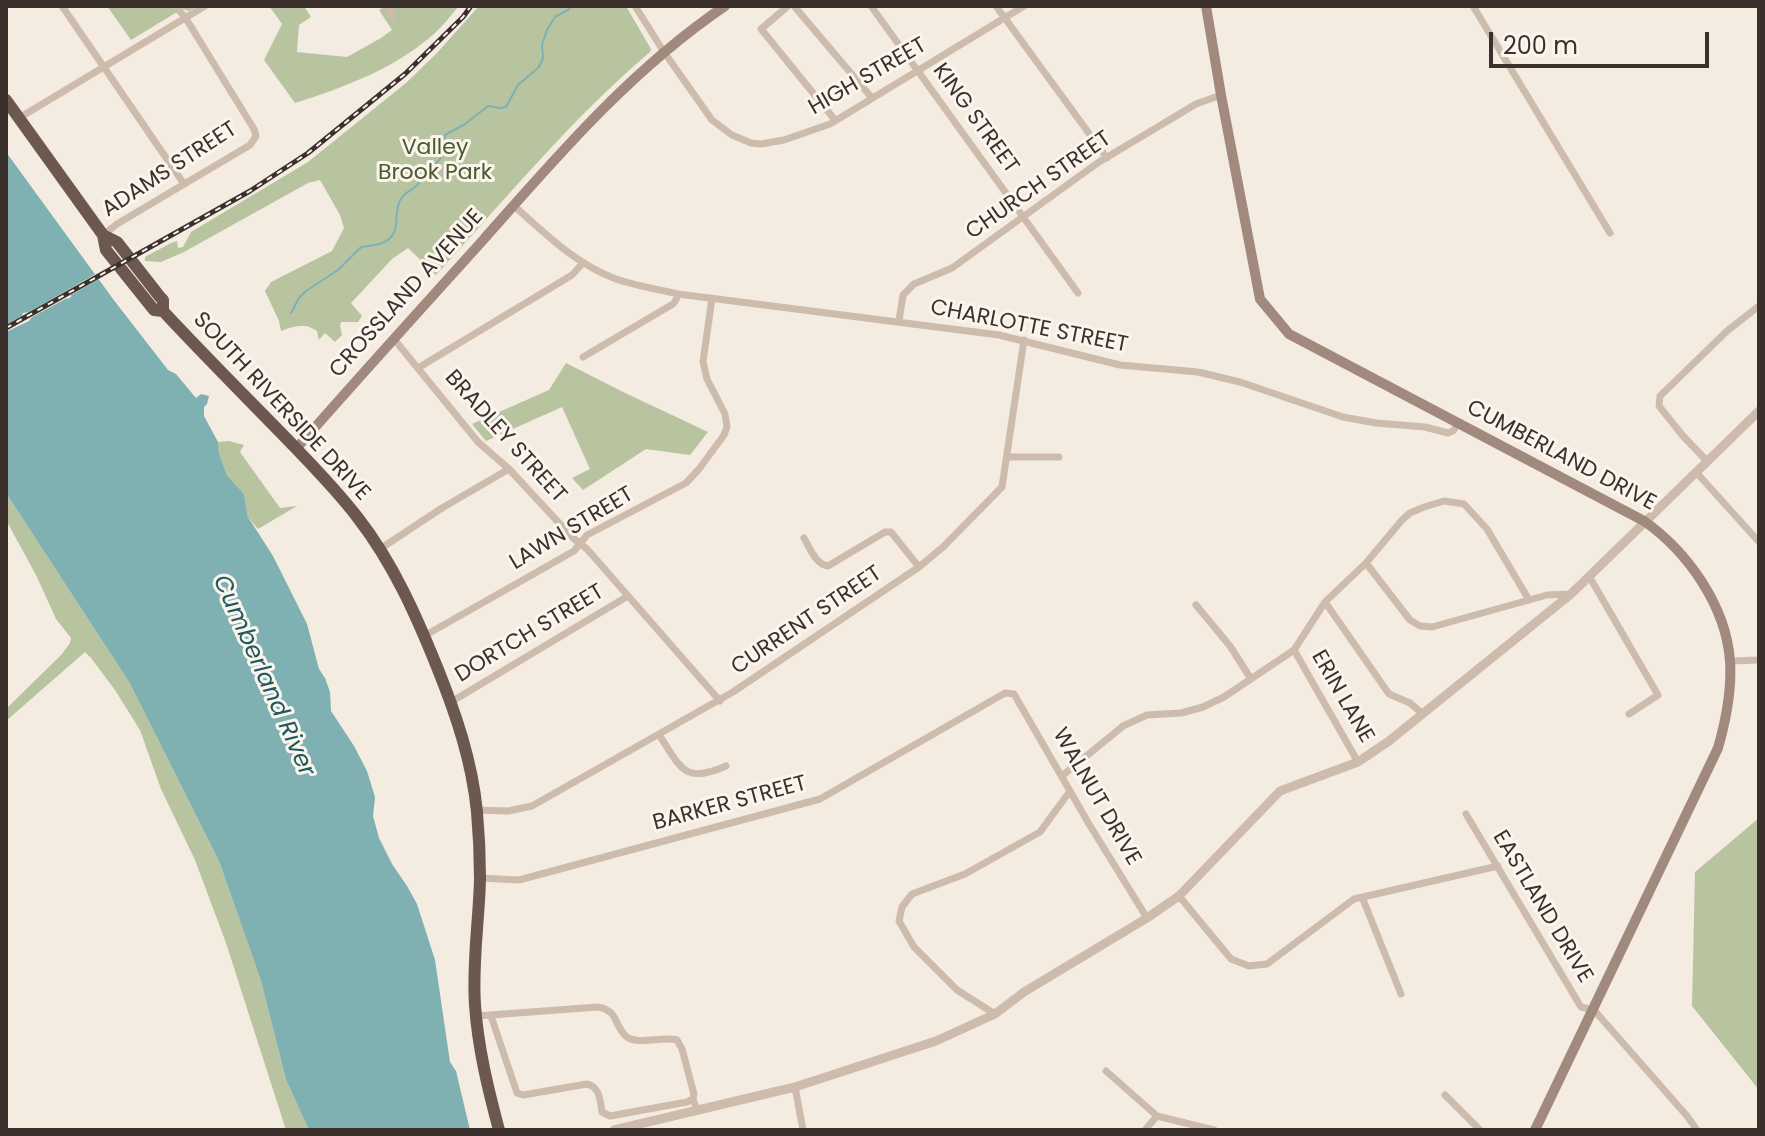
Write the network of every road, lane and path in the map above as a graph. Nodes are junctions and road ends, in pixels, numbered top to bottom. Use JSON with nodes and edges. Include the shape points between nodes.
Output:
{"nodes":[{"id":1,"x":62,"y":6,"type":"edge"},
{"id":2,"x":175,"y":6,"type":"edge"},
{"id":3,"x":205,"y":6,"type":"edge"},
{"id":4,"x":386,"y":6,"type":"edge"},
{"id":5,"x":635,"y":6,"type":"edge"},
{"id":6,"x":725,"y":6,"type":"edge"},
{"id":7,"x":788,"y":6,"type":"edge"},
{"id":8,"x":794,"y":6,"type":"edge"},
{"id":9,"x":871,"y":6,"type":"edge"},
{"id":10,"x":996,"y":6,"type":"edge"},
{"id":11,"x":1024,"y":6,"type":"edge"},
{"id":12,"x":1206,"y":6,"type":"edge"},
{"id":13,"x":1473,"y":6,"type":"edge"},
{"id":14,"x":185,"y":17,"type":"junction"},
{"id":15,"x":393,"y":17,"type":"dead end"},
{"id":16,"x":1004,"y":18,"type":"junction"},
{"id":17,"x":664,"y":52,"type":"junction"},
{"id":18,"x":103,"y":67,"type":"junction"},
{"id":19,"x":917,"y":70,"type":"junction"},
{"id":20,"x":1221,"y":95,"type":"junction"},
{"id":21,"x":872,"y":98,"type":"junction"},
{"id":22,"x":6,"y":100,"type":"edge"},
{"id":23,"x":19,"y":118,"type":"junction"},
{"id":24,"x":835,"y":120,"type":"junction"},
{"id":25,"x":1107,"y":158,"type":"junction"},
{"id":26,"x":184,"y":184,"type":"junction"},
{"id":27,"x":513,"y":205,"type":"junction"},
{"id":28,"x":1024,"y":217,"type":"junction"},
{"id":29,"x":1610,"y":233,"type":"dead end"},
{"id":30,"x":103,"y":235,"type":"junction"},
{"id":31,"x":583,"y":263,"type":"junction"},
{"id":32,"x":1078,"y":293,"type":"dead end"},
{"id":33,"x":678,"y":294,"type":"junction"},
{"id":34,"x":712,"y":298,"type":"junction"},
{"id":35,"x":1759,"y":306,"type":"edge"},
{"id":36,"x":899,"y":321,"type":"junction"},
{"id":37,"x":394,"y":339,"type":"junction"},
{"id":38,"x":1024,"y":340,"type":"junction"},
{"id":39,"x":583,"y":357,"type":"dead end"},
{"id":40,"x":418,"y":368,"type":"junction"},
{"id":41,"x":1759,"y":411,"type":"edge"},
{"id":42,"x":1458,"y":424,"type":"junction"},
{"id":43,"x":296,"y":449,"type":"junction"},
{"id":44,"x":1007,"y":457,"type":"junction"},
{"id":45,"x":1059,"y":457,"type":"dead end"},
{"id":46,"x":1707,"y":461,"type":"junction"},
{"id":47,"x":509,"y":469,"type":"junction"},
{"id":48,"x":1696,"y":472,"type":"junction"},
{"id":49,"x":1644,"y":521,"type":"junction"},
{"id":50,"x":804,"y":538,"type":"dead end"},
{"id":51,"x":1759,"y":542,"type":"edge"},
{"id":52,"x":580,"y":543,"type":"junction"},
{"id":53,"x":380,"y":549,"type":"junction"},
{"id":54,"x":1366,"y":563,"type":"junction"},
{"id":55,"x":919,"y":567,"type":"junction"},
{"id":56,"x":1589,"y":576,"type":"junction"},
{"id":57,"x":1571,"y":594,"type":"junction"},
{"id":58,"x":628,"y":596,"type":"junction"},
{"id":59,"x":1529,"y":600,"type":"junction"},
{"id":60,"x":1325,"y":602,"type":"junction"},
{"id":61,"x":1196,"y":605,"type":"dead end"},
{"id":62,"x":424,"y":636,"type":"junction"},
{"id":63,"x":1294,"y":650,"type":"junction"},
{"id":64,"x":1759,"y":660,"type":"edge"},
{"id":65,"x":1730,"y":661,"type":"junction"},
{"id":66,"x":1251,"y":679,"type":"junction"},
{"id":67,"x":1014,"y":694,"type":"joint"},
{"id":68,"x":720,"y":701,"type":"junction"},
{"id":69,"x":451,"y":702,"type":"junction"},
{"id":70,"x":1423,"y":714,"type":"junction"},
{"id":71,"x":1629,"y":714,"type":"dead end"},
{"id":72,"x":659,"y":735,"type":"junction"},
{"id":73,"x":1358,"y":762,"type":"junction"},
{"id":74,"x":726,"y":766,"type":"dead end"},
{"id":75,"x":1062,"y":776,"type":"junction"},
{"id":76,"x":1070,"y":791,"type":"junction"},
{"id":77,"x":477,"y":810,"type":"junction"},
{"id":78,"x":1466,"y":814,"type":"dead end"},
{"id":79,"x":1498,"y":866,"type":"junction"},
{"id":80,"x":480,"y":878,"type":"junction"},
{"id":81,"x":1179,"y":896,"type":"junction"},
{"id":82,"x":1362,"y":897,"type":"junction"},
{"id":83,"x":1147,"y":918,"type":"junction"},
{"id":84,"x":1401,"y":994,"type":"dead end"},
{"id":85,"x":1594,"y":1010,"type":"junction"},
{"id":86,"x":995,"y":1014,"type":"junction"},
{"id":87,"x":477,"y":1016,"type":"junction"},
{"id":88,"x":491,"y":1016,"type":"junction"},
{"id":89,"x":1106,"y":1071,"type":"dead end"},
{"id":90,"x":795,"y":1087,"type":"junction"},
{"id":91,"x":1445,"y":1095,"type":"dead end"},
{"id":92,"x":693,"y":1099,"type":"junction"},
{"id":93,"x":697,"y":1110,"type":"junction"},
{"id":94,"x":1157,"y":1116,"type":"junction"},
{"id":95,"x":1538,"y":1129,"type":"edge"},
{"id":96,"x":499,"y":1130,"type":"edge"},
{"id":97,"x":614,"y":1130,"type":"edge"},
{"id":98,"x":803,"y":1130,"type":"edge"},
{"id":99,"x":1145,"y":1130,"type":"edge"},
{"id":100,"x":1214,"y":1130,"type":"edge"},
{"id":101,"x":1480,"y":1130,"type":"edge"},
{"id":102,"x":1697,"y":1130,"type":"edge"}],
"edges":[{"from":1,"to":18,"type":"street"},
{"from":2,"to":14,"type":"street"},
{"from":3,"to":14,"type":"street"},
{"from":4,"to":15,"type":"street"},
{"from":5,"to":17,"type":"street","name":"HIGH STREET"},
{"from":6,"to":17,"type":"main road","name":"CROSSLAND AVENUE"},
{"from":7,"to":24,"type":"street","via":[[761,29]]},
{"from":8,"to":21,"type":"street"},
{"from":9,"to":19,"type":"street","name":"KING STREET"},
{"from":10,"to":16,"type":"street"},
{"from":11,"to":16,"type":"street","name":"HIGH STREET"},
{"from":12,"to":20,"type":"main road","name":"CUMBERLAND DRIVE"},
{"from":13,"to":29,"type":"street"},
{"from":14,"to":18,"type":"street"},
{"from":14,"to":26,"type":"street","name":"ADAMS STREET","via":[[256,136],[250,145]]},
{"from":16,"to":19,"type":"street","name":"HIGH STREET"},
{"from":16,"to":25,"type":"street"},
{"from":17,"to":24,"type":"street","name":"HIGH STREET","via":[[712,120],[751,143],[772,143]]},
{"from":17,"to":27,"type":"main road","name":"CROSSLAND AVENUE"},
{"from":18,"to":23,"type":"street"},
{"from":18,"to":26,"type":"street"},
{"from":19,"to":21,"type":"street","name":"HIGH STREET"},
{"from":19,"to":28,"type":"street","name":"KING STREET"},
{"from":20,"to":25,"type":"street","name":"CHURCH STREET","via":[[1196,104]]},
{"from":20,"to":42,"type":"main road","name":"CUMBERLAND DRIVE","via":[[1260,299],[1289,334]]},
{"from":21,"to":24,"type":"street","name":"HIGH STREET"},
{"from":22,"to":23,"type":"highway","name":"SOUTH RIVERSIDE DRIVE"},
{"from":23,"to":30,"type":"highway","name":"SOUTH RIVERSIDE DRIVE"},
{"from":25,"to":28,"type":"street","name":"CHURCH STREET"},
{"from":26,"to":30,"type":"street","name":"ADAMS STREET"},
{"from":27,"to":31,"type":"street","name":"CHARLOTTE STREET"},
{"from":27,"to":37,"type":"main road","name":"CROSSLAND AVENUE"},
{"from":28,"to":32,"type":"street","name":"KING STREET"},
{"from":28,"to":36,"type":"street","name":"CHURCH STREET","via":[[952,268],[907,290]]},
{"from":30,"to":43,"type":"highway","name":"SOUTH RIVERSIDE DRIVE","via":[[117,242],[152,286],[163,300],[163,311]]},
{"from":31,"to":33,"type":"street","name":"CHARLOTTE STREET","via":[[617,279]]},
{"from":31,"to":40,"type":"street","via":[[572,275]]},
{"from":33,"to":34,"type":"street","name":"CHARLOTTE STREET"},
{"from":33,"to":39,"type":"street","via":[[673,304]]},
{"from":34,"to":36,"type":"street","name":"CHARLOTTE STREET"},
{"from":34,"to":52,"type":"street","name":"LAWN STREET","via":[[703,362],[725,414],[724,435],[686,483]]},
{"from":35,"to":46,"type":"street","via":[[1660,396],[1659,406]]},
{"from":36,"to":38,"type":"street","name":"CHARLOTTE STREET"},
{"from":37,"to":40,"type":"street","name":"BRADLEY STREET"},
{"from":37,"to":43,"type":"main road","name":"CROSSLAND AVENUE"},
{"from":38,"to":42,"type":"street","name":"CHARLOTTE STREET","via":[[1120,365],[1198,372],[1240,382],[1343,417],[1448,433]]},
{"from":38,"to":44,"type":"street","name":"CURRENT STREET"},
{"from":40,"to":47,"type":"street","name":"BRADLEY STREET","via":[[478,442]]},
{"from":41,"to":46,"type":"street"},
{"from":42,"to":49,"type":"main road","name":"CUMBERLAND DRIVE"},
{"from":43,"to":53,"type":"highway","name":"SOUTH RIVERSIDE DRIVE"},
{"from":44,"to":45,"type":"street"},
{"from":44,"to":55,"type":"street","name":"CURRENT STREET","via":[[999,491]]},
{"from":46,"to":48,"type":"street"},
{"from":47,"to":52,"type":"street","name":"BRADLEY STREET"},
{"from":47,"to":53,"type":"street"},
{"from":48,"to":49,"type":"street"},
{"from":48,"to":51,"type":"street"},
{"from":49,"to":56,"type":"street"},
{"from":49,"to":65,"type":"main road","name":"CUMBERLAND DRIVE","via":[[1675,547],[1698,577],[1719,618]]},
{"from":50,"to":55,"type":"street","via":[[818,562],[828,566],[891,532]]},
{"from":52,"to":58,"type":"street","name":"BRADLEY STREET"},
{"from":52,"to":62,"type":"street","name":"LAWN STREET"},
{"from":53,"to":62,"type":"highway","name":"SOUTH RIVERSIDE DRIVE"},
{"from":54,"to":59,"type":"street","via":[[1420,626]]},
{"from":54,"to":59,"type":"street","via":[[1410,513],[1444,501],[1464,504],[1487,529]]},
{"from":54,"to":60,"type":"street"},
{"from":55,"to":68,"type":"street","name":"CURRENT STREET"},
{"from":56,"to":57,"type":"street"},
{"from":56,"to":71,"type":"street","via":[[1658,695]]},
{"from":57,"to":59,"type":"street"},
{"from":57,"to":70,"type":"street"},
{"from":58,"to":68,"type":"street","name":"BRADLEY STREET"},
{"from":58,"to":69,"type":"street","name":"DORTCH STREET"},
{"from":60,"to":63,"type":"street"},
{"from":60,"to":70,"type":"street","via":[[1389,694]]},
{"from":61,"to":66,"type":"street"},
{"from":62,"to":69,"type":"highway","name":"SOUTH RIVERSIDE DRIVE"},
{"from":63,"to":66,"type":"street"},
{"from":63,"to":73,"type":"street","name":"ERIN LANE"},
{"from":64,"to":65,"type":"street"},
{"from":65,"to":85,"type":"main road","name":"CUMBERLAND DRIVE","via":[[1718,748]]},
{"from":66,"to":75,"type":"street","via":[[1203,707],[1147,715],[1123,726]]},
{"from":67,"to":75,"type":"street","name":"WALNUT DRIVE"},
{"from":67,"to":80,"type":"street","name":"BARKER STREET","via":[[1005,693],[820,799],[519,880]]},
{"from":68,"to":72,"type":"street","name":"CURRENT STREET"},
{"from":69,"to":77,"type":"highway","name":"SOUTH RIVERSIDE DRIVE"},
{"from":70,"to":73,"type":"street"},
{"from":72,"to":74,"type":"street","via":[[691,774]]},
{"from":72,"to":77,"type":"street","name":"CURRENT STREET","via":[[532,806]]},
{"from":73,"to":81,"type":"street","via":[[1280,791]]},
{"from":75,"to":76,"type":"street","name":"WALNUT DRIVE"},
{"from":76,"to":83,"type":"street","name":"WALNUT DRIVE"},
{"from":76,"to":86,"type":"street","via":[[1040,832],[965,874],[912,894],[902,907],[899,921],[914,947],[957,990]]},
{"from":77,"to":80,"type":"highway","name":"SOUTH RIVERSIDE DRIVE"},
{"from":78,"to":79,"type":"street","name":"EASTLAND DRIVE"},
{"from":79,"to":82,"type":"street"},
{"from":79,"to":85,"type":"street","name":"EASTLAND DRIVE","via":[[1581,1007]]},
{"from":80,"to":87,"type":"highway","name":"SOUTH RIVERSIDE DRIVE"},
{"from":81,"to":82,"type":"street","via":[[1231,959],[1249,966],[1267,964]]},
{"from":81,"to":83,"type":"street"},
{"from":82,"to":84,"type":"street"},
{"from":83,"to":86,"type":"street"},
{"from":85,"to":95,"type":"main road","name":"CUMBERLAND DRIVE"},
{"from":85,"to":102,"type":"street","name":"EASTLAND DRIVE"},
{"from":86,"to":90,"type":"street","via":[[936,1041]]},
{"from":87,"to":88,"type":"street"},
{"from":87,"to":96,"type":"highway","name":"SOUTH RIVERSIDE DRIVE"},
{"from":88,"to":92,"type":"street","via":[[606,1008],[633,1040],[677,1040]]},
{"from":88,"to":92,"type":"street","via":[[517,1093],[587,1084],[597,1090],[602,1112],[610,1116]]},
{"from":89,"to":94,"type":"street"},
{"from":90,"to":93,"type":"street"},
{"from":90,"to":98,"type":"street"},
{"from":91,"to":101,"type":"street"},
{"from":92,"to":93,"type":"street"},
{"from":93,"to":97,"type":"street"},
{"from":94,"to":99,"type":"street"},
{"from":94,"to":100,"type":"street"}]}
